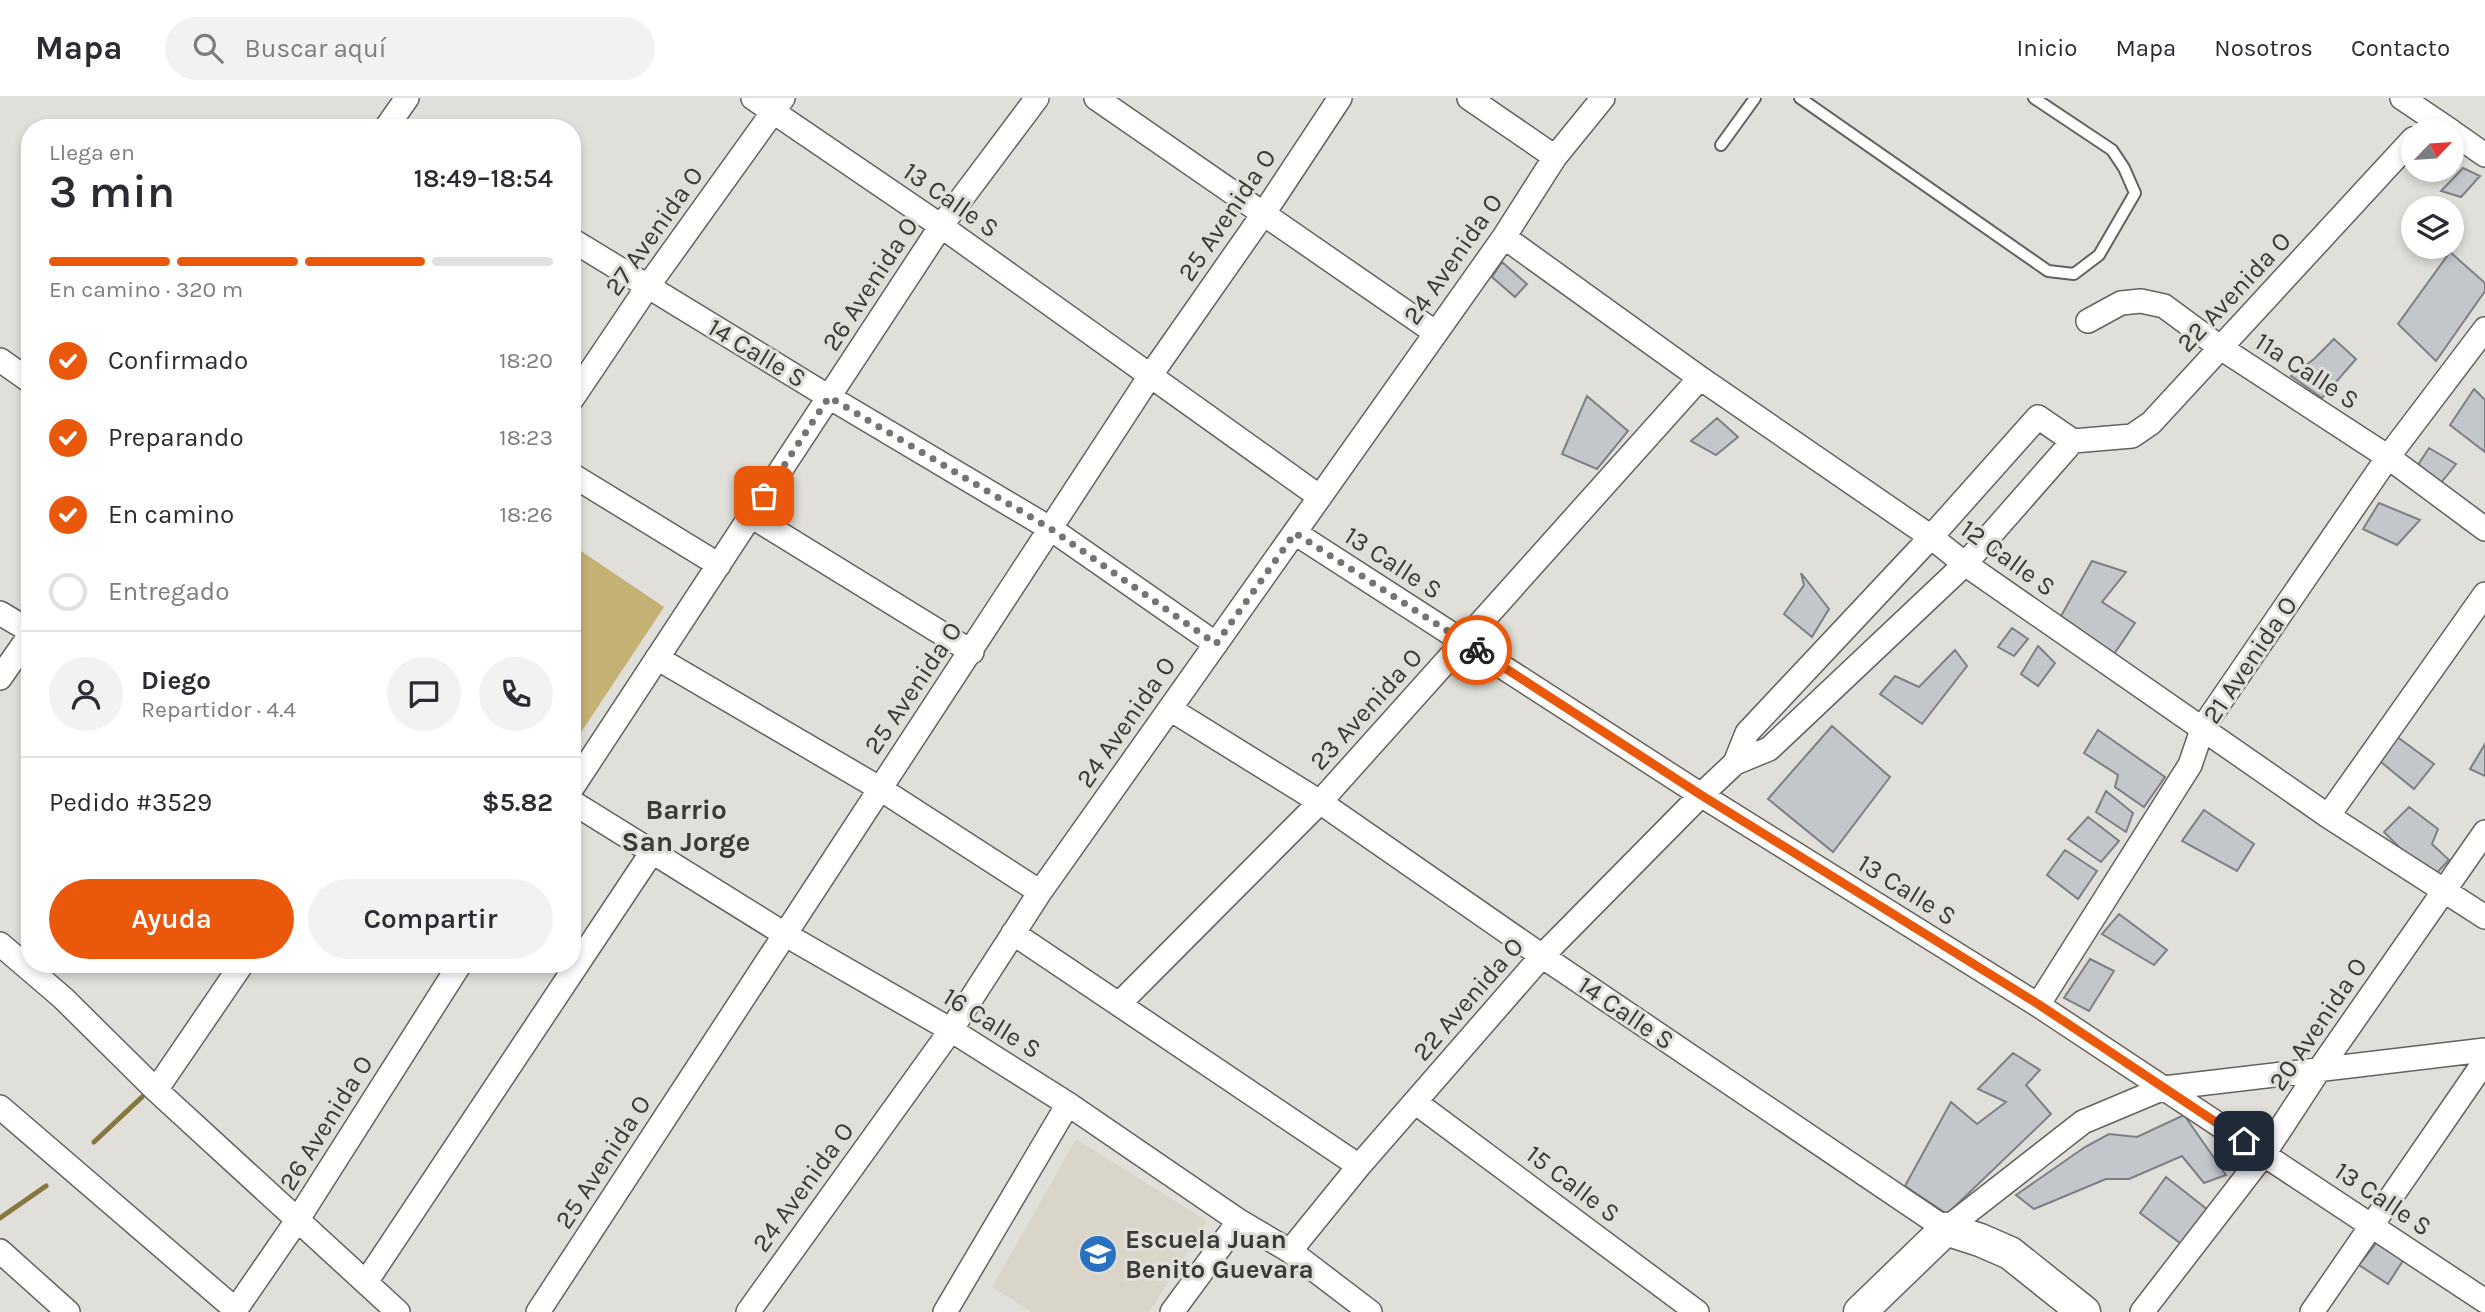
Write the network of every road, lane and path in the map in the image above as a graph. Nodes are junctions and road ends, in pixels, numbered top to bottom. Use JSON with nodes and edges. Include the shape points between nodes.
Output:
{"nodes":[{"id":1,"x":407,"y":98,"type":"edge"},
{"id":2,"x":753,"y":98,"type":"edge"},
{"id":3,"x":1037,"y":98,"type":"edge"},
{"id":4,"x":1096,"y":98,"type":"edge"},
{"id":5,"x":1340,"y":98,"type":"edge"},
{"id":6,"x":1469,"y":98,"type":"edge"},
{"id":7,"x":1602,"y":98,"type":"edge"},
{"id":8,"x":1755,"y":98,"type":"edge"},
{"id":9,"x":1800,"y":98,"type":"edge"},
{"id":10,"x":2034,"y":98,"type":"edge"},
{"id":11,"x":2402,"y":98,"type":"edge"},
{"id":12,"x":778,"y":105,"type":"edge"},
{"id":13,"x":393,"y":119,"type":"edge"},
{"id":14,"x":2421,"y":119,"type":"edge"},
{"id":15,"x":2464,"y":140,"type":"edge"},
{"id":16,"x":1721,"y":145,"type":"dead end"},
{"id":17,"x":2401,"y":152,"type":"edge"},
{"id":18,"x":2485,"y":155,"type":"edge"},
{"id":19,"x":1555,"y":157,"type":"junction"},
{"id":20,"x":1264,"y":214,"type":"junction"},
{"id":21,"x":941,"y":226,"type":"junction"},
{"id":22,"x":1504,"y":237,"type":"junction"},
{"id":23,"x":581,"y":245,"type":"edge"},
{"id":24,"x":648,"y":286,"type":"junction"},
{"id":25,"x":2088,"y":321,"type":"dead end"},
{"id":26,"x":2485,"y":329,"type":"edge"},
{"id":27,"x":1436,"y":332,"type":"junction"},
{"id":28,"x":2221,"y":348,"type":"junction"},
{"id":29,"x":0,"y":360,"type":"edge"},
{"id":30,"x":21,"y":375,"type":"edge"},
{"id":31,"x":1150,"y":376,"type":"junction"},
{"id":32,"x":1700,"y":378,"type":"junction"},
{"id":33,"x":581,"y":385,"type":"edge"},
{"id":34,"x":829,"y":397,"type":"junction"},
{"id":35,"x":2073,"y":441,"type":"junction"},
{"id":36,"x":2388,"y":457,"type":"junction"},
{"id":37,"x":581,"y":481,"type":"edge"},
{"id":38,"x":1320,"y":497,"type":"junction"},
{"id":39,"x":751,"y":516,"type":"junction"},
{"id":40,"x":1051,"y":529,"type":"junction"},
{"id":41,"x":2485,"y":529,"type":"edge"},
{"id":42,"x":1295,"y":533,"type":"junction"},
{"id":43,"x":1931,"y":537,"type":"junction"},
{"id":44,"x":1965,"y":564,"type":"junction"},
{"id":45,"x":719,"y":565,"type":"junction"},
{"id":46,"x":2485,"y":594,"type":"edge"},
{"id":47,"x":1873,"y":597,"type":"junction"},
{"id":48,"x":0,"y":613,"type":"edge"},
{"id":49,"x":1902,"y":624,"type":"junction"},
{"id":50,"x":21,"y":627,"type":"edge"},
{"id":51,"x":1464,"y":642,"type":"junction"},
{"id":52,"x":1216,"y":644,"type":"junction"},
{"id":53,"x":21,"y":646,"type":"edge"},
{"id":54,"x":972,"y":652,"type":"junction"},
{"id":55,"x":657,"y":658,"type":"junction"},
{"id":56,"x":0,"y":678,"type":"edge"},
{"id":57,"x":1170,"y":709,"type":"junction"},
{"id":58,"x":2203,"y":727,"type":"junction"},
{"id":59,"x":1735,"y":763,"type":"junction"},
{"id":60,"x":581,"y":774,"type":"edge"},
{"id":61,"x":879,"y":788,"type":"junction"},
{"id":62,"x":1701,"y":795,"type":"junction"},
{"id":63,"x":1320,"y":802,"type":"junction"},
{"id":64,"x":581,"y":808,"type":"edge"},
{"id":65,"x":2328,"y":816,"type":"junction"},
{"id":66,"x":2485,"y":832,"type":"edge"},
{"id":67,"x":652,"y":852,"type":"junction"},
{"id":68,"x":1040,"y":892,"type":"junction"},
{"id":69,"x":2444,"y":892,"type":"junction"},
{"id":70,"x":2485,"y":917,"type":"edge"},
{"id":71,"x":1013,"y":933,"type":"junction"},
{"id":72,"x":786,"y":935,"type":"junction"},
{"id":73,"x":0,"y":944,"type":"edge"},
{"id":74,"x":1542,"y":956,"type":"junction"},
{"id":75,"x":21,"y":957,"type":"edge"},
{"id":76,"x":581,"y":959,"type":"edge"},
{"id":77,"x":44,"y":973,"type":"edge"},
{"id":78,"x":236,"y":973,"type":"edge"},
{"id":79,"x":454,"y":973,"type":"edge"},
{"id":80,"x":572,"y":973,"type":"edge"},
{"id":81,"x":1119,"y":1004,"type":"junction"},
{"id":82,"x":2038,"y":1004,"type":"junction"},
{"id":83,"x":951,"y":1030,"type":"junction"},
{"id":84,"x":2485,"y":1050,"type":"edge"},
{"id":85,"x":2485,"y":1061,"type":"edge"},
{"id":86,"x":2319,"y":1070,"type":"junction"},
{"id":87,"x":2164,"y":1088,"type":"junction"},
{"id":88,"x":156,"y":1090,"type":"junction"},
{"id":89,"x":1415,"y":1102,"type":"junction"},
{"id":90,"x":1068,"y":1104,"type":"junction"},
{"id":91,"x":0,"y":1107,"type":"edge"},
{"id":92,"x":2264,"y":1154,"type":"junction"},
{"id":93,"x":1359,"y":1166,"type":"junction"},
{"id":94,"x":298,"y":1219,"type":"junction"},
{"id":95,"x":1239,"y":1221,"type":"junction"},
{"id":96,"x":2371,"y":1225,"type":"junction"},
{"id":97,"x":1946,"y":1229,"type":"junction"},
{"id":98,"x":0,"y":1251,"type":"edge"},
{"id":99,"x":1290,"y":1251,"type":"junction"},
{"id":100,"x":366,"y":1282,"type":"junction"},
{"id":101,"x":2485,"y":1301,"type":"edge"},
{"id":102,"x":235,"y":1311,"type":"edge"},
{"id":103,"x":68,"y":1312,"type":"edge"},
{"id":104,"x":398,"y":1312,"type":"edge"},
{"id":105,"x":538,"y":1312,"type":"edge"},
{"id":106,"x":748,"y":1312,"type":"edge"},
{"id":107,"x":945,"y":1312,"type":"edge"},
{"id":108,"x":1172,"y":1312,"type":"edge"},
{"id":109,"x":1370,"y":1312,"type":"edge"},
{"id":110,"x":1697,"y":1312,"type":"edge"},
{"id":111,"x":1860,"y":1312,"type":"edge"},
{"id":112,"x":2084,"y":1312,"type":"edge"},
{"id":113,"x":2142,"y":1312,"type":"edge"},
{"id":114,"x":2312,"y":1312,"type":"edge"}],
"edges":[{"from":1,"to":13,"type":"street"},
{"from":2,"to":12,"type":"street","name":"13 Calle S"},
{"from":3,"to":21,"type":"street","name":"26 Avenida O"},
{"from":4,"to":20,"type":"street"},
{"from":5,"to":20,"type":"street","name":"25 Avenida O"},
{"from":6,"to":19,"type":"street"},
{"from":7,"to":19,"type":"street","name":"24 Avenida O"},
{"from":8,"to":16,"type":"lane"},
{"from":9,"to":10,"type":"lane","via":[[2048,271],[2074,274],[2099,255],[2135,193],[2112,150]]},
{"from":11,"to":14,"type":"street"},
{"from":12,"to":21,"type":"street","name":"13 Calle S"},
{"from":12,"to":24,"type":"street","name":"27 Avenida O"},
{"from":15,"to":18,"type":"street"},
{"from":17,"to":28,"type":"street","name":"22 Avenida O"},
{"from":19,"to":22,"type":"street","name":"24 Avenida O"},
{"from":20,"to":27,"type":"street"},
{"from":20,"to":31,"type":"street","name":"25 Avenida O"},
{"from":21,"to":31,"type":"street","name":"13 Calle S"},
{"from":21,"to":34,"type":"street","name":"26 Avenida O"},
{"from":22,"to":27,"type":"street","name":"24 Avenida O"},
{"from":22,"to":32,"type":"street","name":"12 Calle S"},
{"from":23,"to":24,"type":"street","name":"14 Calle S"},
{"from":24,"to":33,"type":"street","name":"27 Avenida O"},
{"from":24,"to":34,"type":"street","name":"14 Calle S"},
{"from":25,"to":28,"type":"street","name":"11a Calle S","via":[[2121,303],[2141,301],[2164,306]]},
{"from":26,"to":36,"type":"street","name":"21 Avenida O"},
{"from":27,"to":38,"type":"street","name":"24 Avenida O"},
{"from":28,"to":35,"type":"street","name":"22 Avenida O","via":[[2151,423],[2132,436]]},
{"from":28,"to":36,"type":"street","name":"11a Calle S"},
{"from":29,"to":30,"type":"street"},
{"from":31,"to":38,"type":"street","name":"13 Calle S"},
{"from":31,"to":40,"type":"street","name":"25 Avenida O"},
{"from":32,"to":43,"type":"street","name":"12 Calle S"},
{"from":32,"to":51,"type":"street","name":"23 Avenida O"},
{"from":34,"to":39,"type":"street","name":"26 Avenida O"},
{"from":34,"to":40,"type":"street","name":"14 Calle S"},
{"from":35,"to":43,"type":"street","via":[[2038,417]]},
{"from":35,"to":44,"type":"street"},
{"from":36,"to":41,"type":"street","name":"11a Calle S"},
{"from":36,"to":58,"type":"street","name":"21 Avenida O"},
{"from":37,"to":45,"type":"street"},
{"from":38,"to":42,"type":"street","name":"24 Avenida O"},
{"from":39,"to":45,"type":"street","name":"26 Avenida O"},
{"from":39,"to":54,"type":"street"},
{"from":40,"to":52,"type":"street","name":"14 Calle S"},
{"from":40,"to":54,"type":"street","name":"25 Avenida O"},
{"from":42,"to":51,"type":"street","name":"13 Calle S"},
{"from":42,"to":52,"type":"street","name":"24 Avenida O"},
{"from":43,"to":44,"type":"street","name":"12 Calle S"},
{"from":43,"to":47,"type":"street"},
{"from":44,"to":49,"type":"street"},
{"from":44,"to":58,"type":"street","name":"12 Calle S"},
{"from":45,"to":55,"type":"street","name":"26 Avenida O"},
{"from":46,"to":65,"type":"street"},
{"from":47,"to":49,"type":"street"},
{"from":47,"to":59,"type":"street","via":[[1747,733]]},
{"from":48,"to":50,"type":"street"},
{"from":49,"to":59,"type":"street","via":[[1769,749]]},
{"from":51,"to":62,"type":"street","name":"13 Calle S"},
{"from":51,"to":63,"type":"street","name":"23 Avenida O"},
{"from":52,"to":57,"type":"street","name":"24 Avenida O"},
{"from":53,"to":56,"type":"street"},
{"from":54,"to":61,"type":"street","name":"25 Avenida O"},
{"from":55,"to":60,"type":"street","name":"26 Avenida O"},
{"from":55,"to":61,"type":"street"},
{"from":57,"to":63,"type":"street","name":"14 Calle S"},
{"from":57,"to":68,"type":"street","name":"24 Avenida O"},
{"from":58,"to":65,"type":"street","name":"12 Calle S"},
{"from":58,"to":82,"type":"street","name":"21 Avenida O","via":[[2190,765]]},
{"from":59,"to":62,"type":"street","name":"22 Avenida O"},
{"from":61,"to":68,"type":"street"},
{"from":61,"to":72,"type":"street","name":"25 Avenida O"},
{"from":62,"to":74,"type":"street","name":"22 Avenida O"},
{"from":62,"to":82,"type":"street","name":"13 Calle S"},
{"from":63,"to":74,"type":"street","name":"14 Calle S"},
{"from":63,"to":81,"type":"street","name":"23 Avenida O"},
{"from":64,"to":67,"type":"street","name":"16 Calle S"},
{"from":65,"to":69,"type":"street","name":"12 Calle S"},
{"from":66,"to":69,"type":"street","name":"20 Avenida O"},
{"from":67,"to":72,"type":"street","name":"16 Calle S"},
{"from":67,"to":76,"type":"street"},
{"from":68,"to":71,"type":"street","name":"24 Avenida O"},
{"from":69,"to":70,"type":"street","name":"12 Calle S"},
{"from":69,"to":86,"type":"street","name":"20 Avenida O"},
{"from":71,"to":81,"type":"street"},
{"from":71,"to":83,"type":"street","name":"24 Avenida O"},
{"from":72,"to":83,"type":"street","name":"16 Calle S"},
{"from":72,"to":105,"type":"street","name":"25 Avenida O"},
{"from":73,"to":75,"type":"street"},
{"from":74,"to":89,"type":"street","name":"22 Avenida O"},
{"from":74,"to":97,"type":"street","name":"14 Calle S"},
{"from":77,"to":88,"type":"street","via":[[63,998]]},
{"from":78,"to":88,"type":"street"},
{"from":79,"to":94,"type":"street","name":"26 Avenida O"},
{"from":80,"to":100,"type":"street"},
{"from":81,"to":93,"type":"street"},
{"from":82,"to":87,"type":"street","name":"13 Calle S"},
{"from":83,"to":90,"type":"street","name":"16 Calle S"},
{"from":83,"to":106,"type":"street","name":"24 Avenida O"},
{"from":84,"to":86,"type":"street"},
{"from":85,"to":96,"type":"street"},
{"from":86,"to":87,"type":"street"},
{"from":86,"to":92,"type":"street","name":"20 Avenida O"},
{"from":87,"to":92,"type":"street","name":"13 Calle S"},
{"from":87,"to":97,"type":"street","via":[[2083,1122]]},
{"from":88,"to":94,"type":"street"},
{"from":89,"to":93,"type":"street","name":"22 Avenida O"},
{"from":89,"to":110,"type":"street","name":"15 Calle S"},
{"from":90,"to":95,"type":"street","name":"16 Calle S"},
{"from":90,"to":107,"type":"street"},
{"from":91,"to":102,"type":"street"},
{"from":92,"to":96,"type":"street","name":"13 Calle S"},
{"from":92,"to":113,"type":"street","name":"20 Avenida O"},
{"from":93,"to":99,"type":"street","name":"22 Avenida O"},
{"from":94,"to":100,"type":"street"},
{"from":94,"to":102,"type":"street","name":"26 Avenida O"},
{"from":95,"to":99,"type":"street","name":"16 Calle S"},
{"from":95,"to":108,"type":"street"},
{"from":96,"to":101,"type":"street","name":"13 Calle S"},
{"from":96,"to":114,"type":"street"},
{"from":97,"to":111,"type":"street"},
{"from":97,"to":112,"type":"street","name":"14 Calle S","via":[[2010,1253]]},
{"from":98,"to":103,"type":"street"},
{"from":99,"to":109,"type":"street","name":"16 Calle S"},
{"from":100,"to":104,"type":"street"}]}
